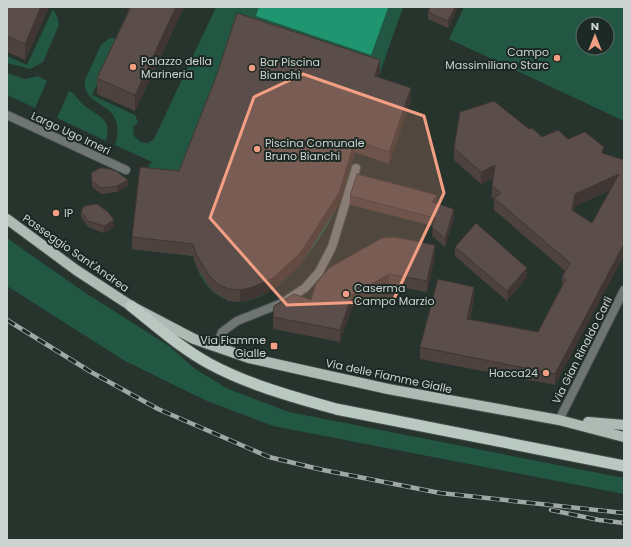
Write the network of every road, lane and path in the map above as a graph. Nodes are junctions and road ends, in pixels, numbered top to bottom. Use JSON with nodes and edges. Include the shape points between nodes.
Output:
{"nodes":[{"id":1,"x":7,"y":115,"type":"edge"},
{"id":2,"x":356,"y":168,"type":"dead end"},
{"id":3,"x":126,"y":170,"type":"dead end"},
{"id":4,"x":7,"y":218,"type":"edge"},
{"id":5,"x":624,"y":290,"type":"edge"},
{"id":6,"x":131,"y":306,"type":"junction"},
{"id":7,"x":216,"y":347,"type":"junction"},
{"id":8,"x":559,"y":420,"type":"junction"},
{"id":9,"x":624,"y":426,"type":"edge"},
{"id":10,"x":624,"y":437,"type":"edge"},
{"id":11,"x":624,"y":466,"type":"edge"}],
"edges":[{"from":1,"to":3,"type":"street","name":"Largo Ugo Irneri"},
{"from":2,"to":7,"type":"street","via":[[332,247],[319,272],[305,288],[282,303],[237,321],[222,332]]},
{"from":4,"to":6,"type":"main road","name":"Passeggio Sant'Andrea","via":[[76,270]]},
{"from":5,"to":8,"type":"street","name":"Via Gian Rinaldo Carli"},
{"from":6,"to":7,"type":"main road","name":"Via delle Fiamme Gialle","via":[[194,340]]},
{"from":6,"to":11,"type":"highway","via":[[209,363],[247,382],[290,396],[336,409]]},
{"from":7,"to":8,"type":"main road","name":"Via delle Fiamme Gialle","via":[[249,358],[388,389]]},
{"from":8,"to":9,"type":"main road","name":"Via delle Fiamme Gialle"},
{"from":8,"to":10,"type":"main road","name":"Via delle Fiamme Gialle"}]}
